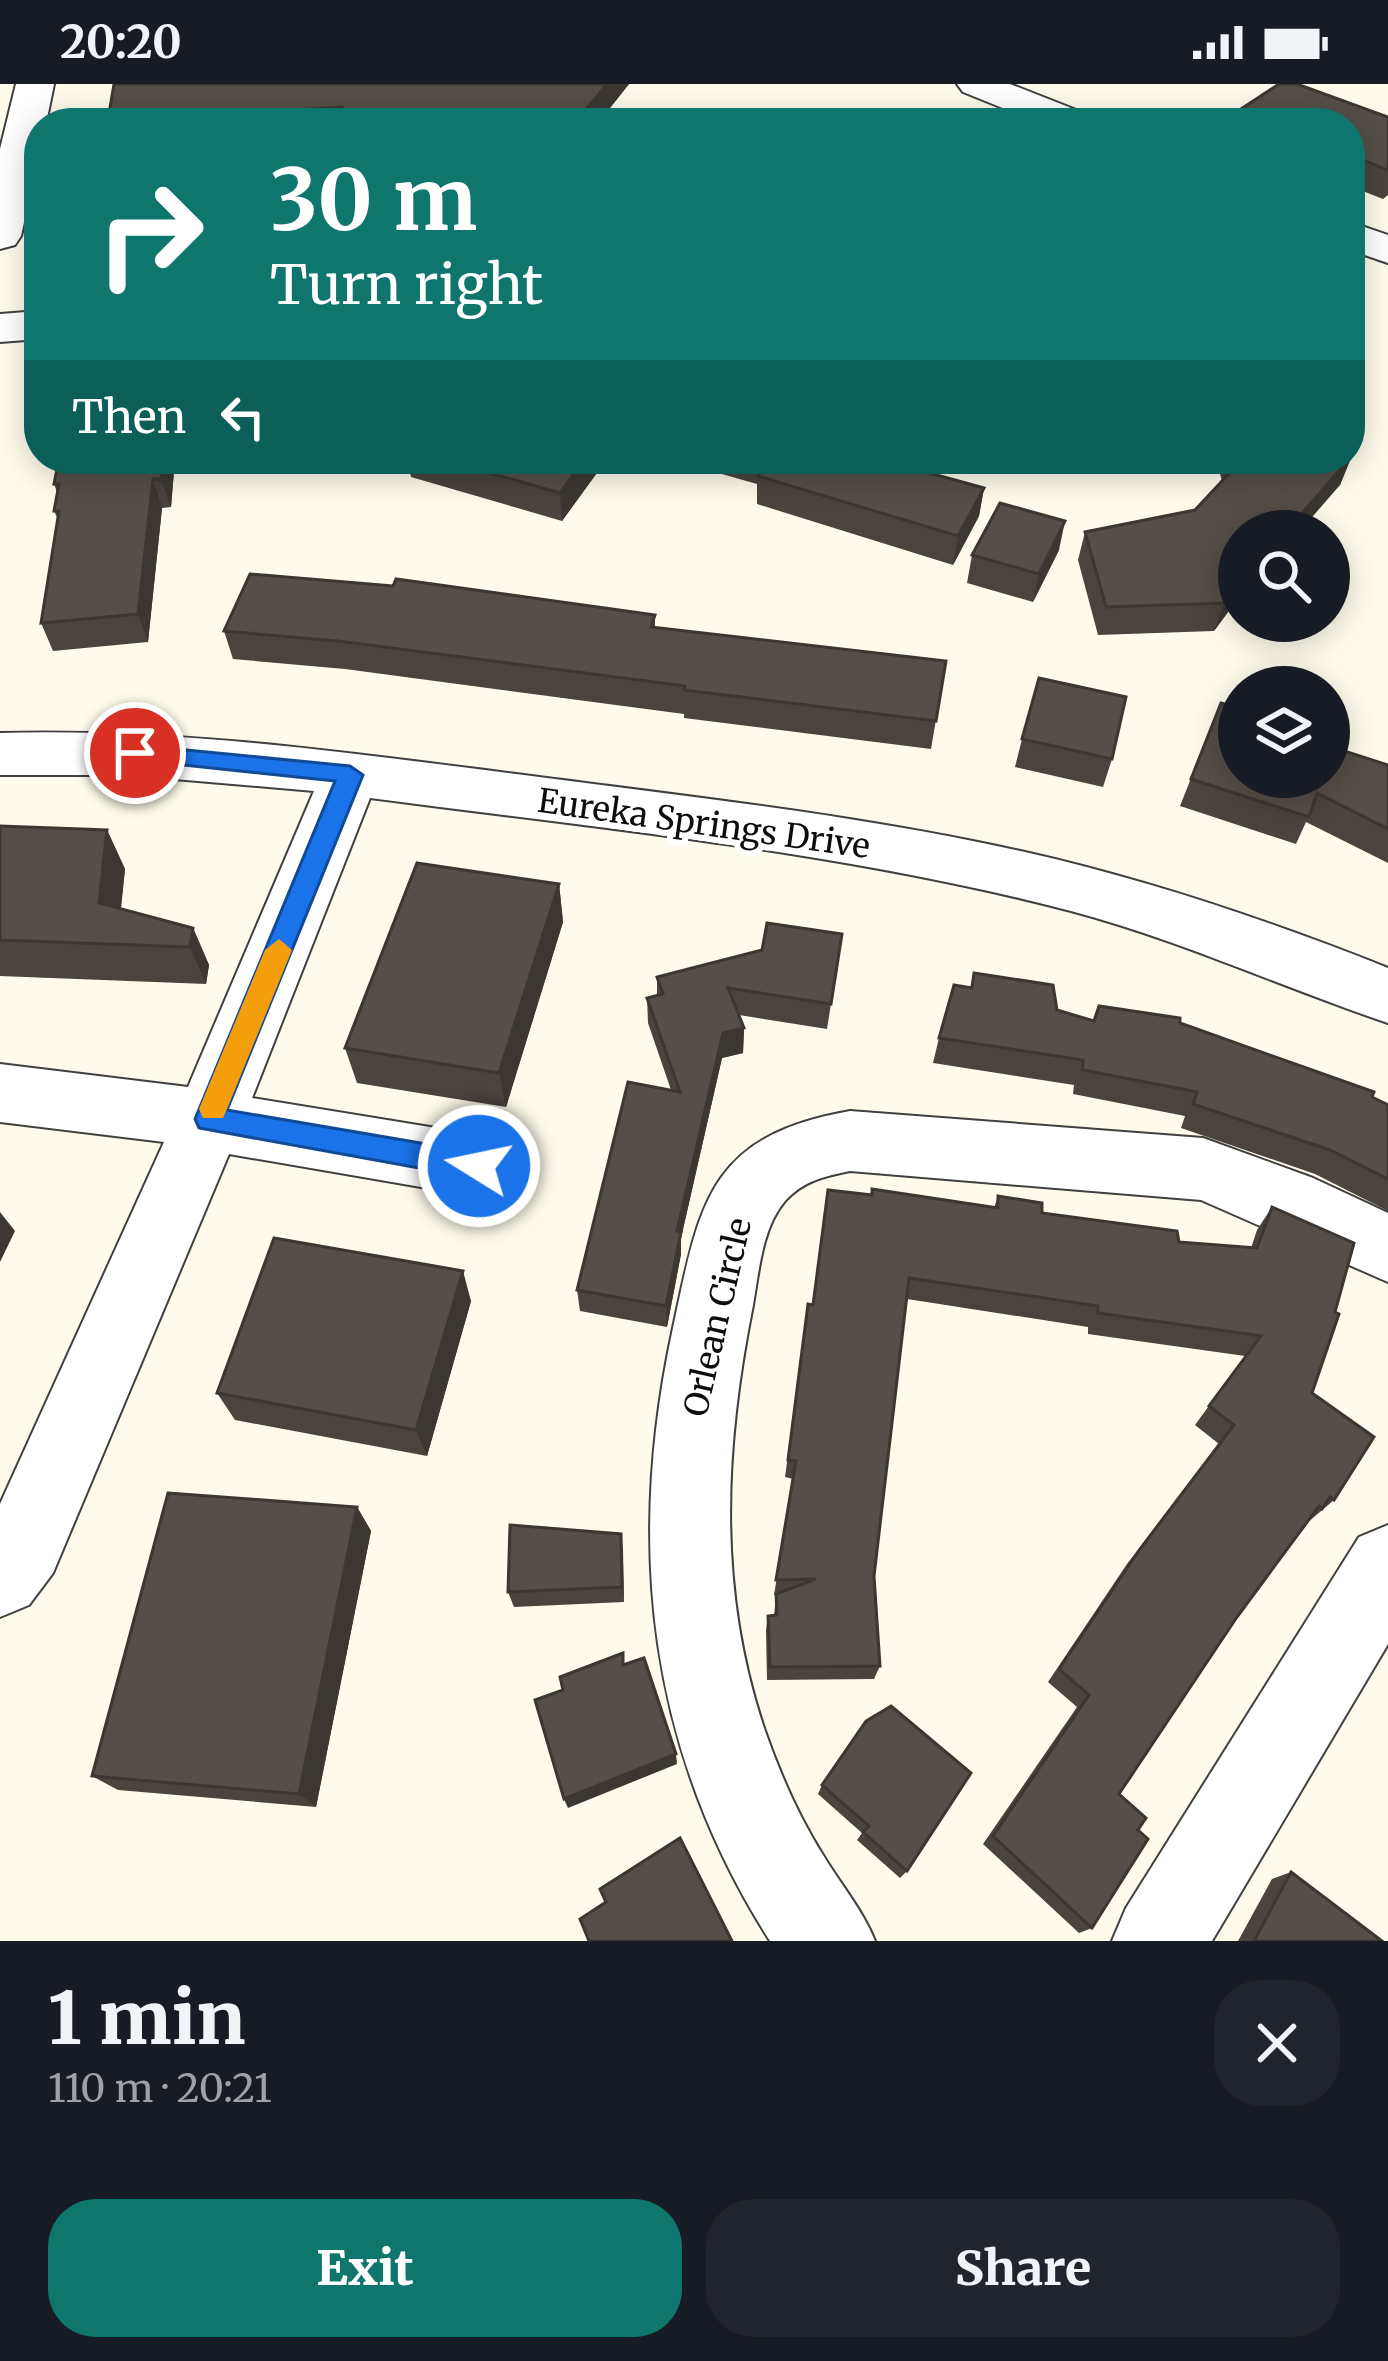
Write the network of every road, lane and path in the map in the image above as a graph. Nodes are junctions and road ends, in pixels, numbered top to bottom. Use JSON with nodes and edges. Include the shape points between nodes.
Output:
{"nodes":[{"id":1,"x":976,"y":84,"type":"edge"},
{"id":2,"x":1037,"y":108,"type":"edge"},
{"id":3,"x":24,"y":129,"type":"edge"},
{"id":4,"x":0,"y":236,"type":"edge"},
{"id":5,"x":0,"y":754,"type":"edge"},
{"id":6,"x":350,"y":775,"type":"junction"},
{"id":7,"x":1388,"y":996,"type":"edge"},
{"id":8,"x":0,"y":1093,"type":"edge"},
{"id":9,"x":209,"y":1119,"type":"junction"},
{"id":10,"x":479,"y":1166,"type":"dead end"},
{"id":11,"x":1388,"y":1250,"type":"edge"},
{"id":12,"x":1388,"y":1565,"type":"edge"},
{"id":13,"x":0,"y":1576,"type":"edge"},
{"id":14,"x":828,"y":1941,"type":"edge"},
{"id":15,"x":1159,"y":1941,"type":"edge"}],
"edges":[{"from":1,"to":2,"type":"street"},
{"from":3,"to":4,"type":"street"},
{"from":5,"to":6,"type":"street","name":"Eureka Springs Drive","via":[[173,754]]},
{"from":6,"to":7,"type":"street","name":"Eureka Springs Drive","via":[[938,857],[1118,899]]},
{"from":6,"to":9,"type":"street"},
{"from":8,"to":9,"type":"street"},
{"from":9,"to":10,"type":"street"},
{"from":9,"to":13,"type":"street","via":[[24,1544]]},
{"from":11,"to":14,"type":"street","name":"Orlean Circle","via":[[1224,1177],[1147,1161],[850,1141],[808,1145],[752,1186],[734,1221],[692,1409],[690,1611],[703,1674],[765,1844],[796,1904]]},
{"from":12,"to":15,"type":"street"}]}
